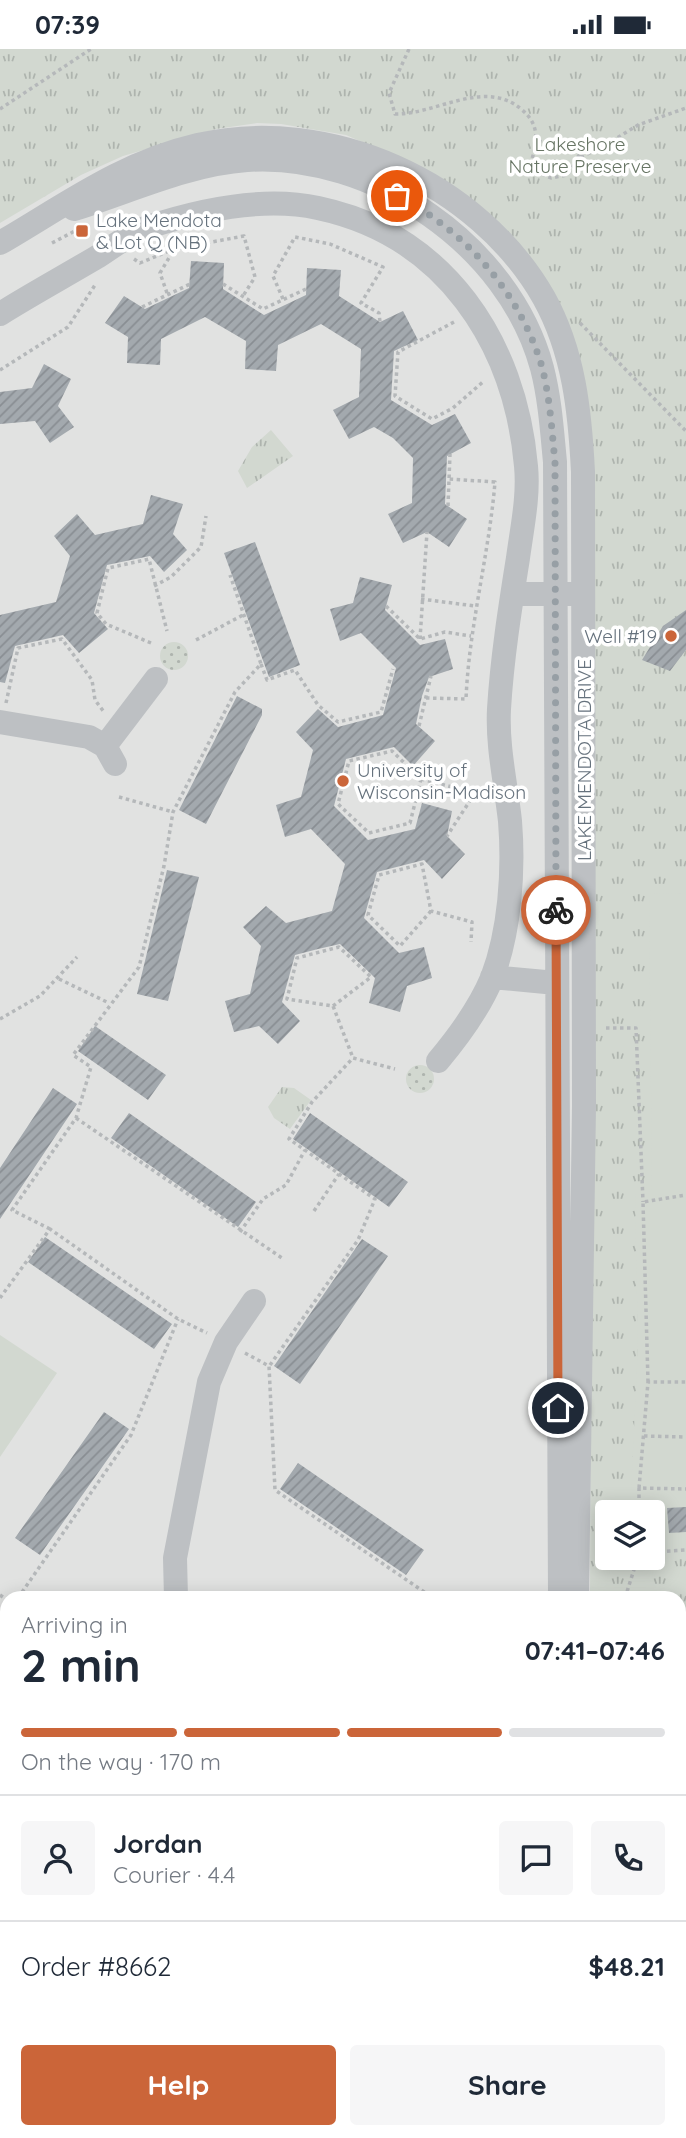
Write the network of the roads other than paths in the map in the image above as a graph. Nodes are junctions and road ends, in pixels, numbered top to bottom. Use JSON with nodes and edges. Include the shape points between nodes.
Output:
{"nodes":[{"id":1,"x":40,"y":219,"type":"junction"},
{"id":2,"x":0,"y":243,"type":"edge"},
{"id":3,"x":0,"y":314,"type":"edge"},
{"id":4,"x":559,"y":333,"type":"junction"},
{"id":5,"x":533,"y":344,"type":"junction"},
{"id":6,"x":513,"y":594,"type":"junction"},
{"id":7,"x":557,"y":594,"type":"junction"},
{"id":8,"x":583,"y":594,"type":"junction"},
{"id":9,"x":156,"y":678,"type":"dead end"},
{"id":10,"x":0,"y":722,"type":"edge"},
{"id":11,"x":492,"y":977,"type":"junction"},
{"id":12,"x":556,"y":983,"type":"junction"},
{"id":13,"x":438,"y":1061,"type":"dead end"},
{"id":14,"x":254,"y":1301,"type":"dead end"},
{"id":15,"x":176,"y":1591,"type":"edge"},
{"id":16,"x":560,"y":1591,"type":"edge"},
{"id":17,"x":577,"y":1591,"type":"edge"}],
"edges":[{"from":1,"to":2,"type":"street","name":"LAKE MENDOTA DRIVE"},
{"from":1,"to":4,"type":"street","name":"LAKE MENDOTA DRIVE","via":[[115,173],[200,144],[291,138],[330,145],[389,163],[447,196],[497,239],[544,298]]},
{"from":1,"to":5,"type":"street","name":"LAKE MENDOTA DRIVE","via":[[211,166],[276,159],[316,166],[379,187],[445,226],[501,284]]},
{"from":3,"to":6,"type":"street","via":[[143,229],[184,216],[241,206],[317,208],[357,220],[398,240],[431,262],[476,312],[510,386],[521,422],[527,469]]},
{"from":4,"to":5,"type":"street"},
{"from":4,"to":8,"type":"street","name":"LAKE MENDOTA DRIVE","via":[[573,373],[581,429]]},
{"from":5,"to":7,"type":"street","name":"LAKE MENDOTA DRIVE","via":[[550,409]]},
{"from":6,"to":7,"type":"street"},
{"from":6,"to":11,"type":"street","via":[[499,710],[511,869],[504,930]]},
{"from":7,"to":8,"type":"street"},
{"from":7,"to":12,"type":"street","name":"LAKE MENDOTA DRIVE"},
{"from":8,"to":17,"type":"street","name":"LAKE MENDOTA DRIVE","via":[[584,1106]]},
{"from":9,"to":10,"type":"street","via":[[119,725],[110,755],[89,737]]},
{"from":11,"to":12,"type":"street"},
{"from":11,"to":13,"type":"street","via":[[461,1033]]},
{"from":12,"to":16,"type":"street","name":"LAKE MENDOTA DRIVE"},
{"from":14,"to":15,"type":"street","via":[[226,1342],[209,1382],[175,1558]]}]}
